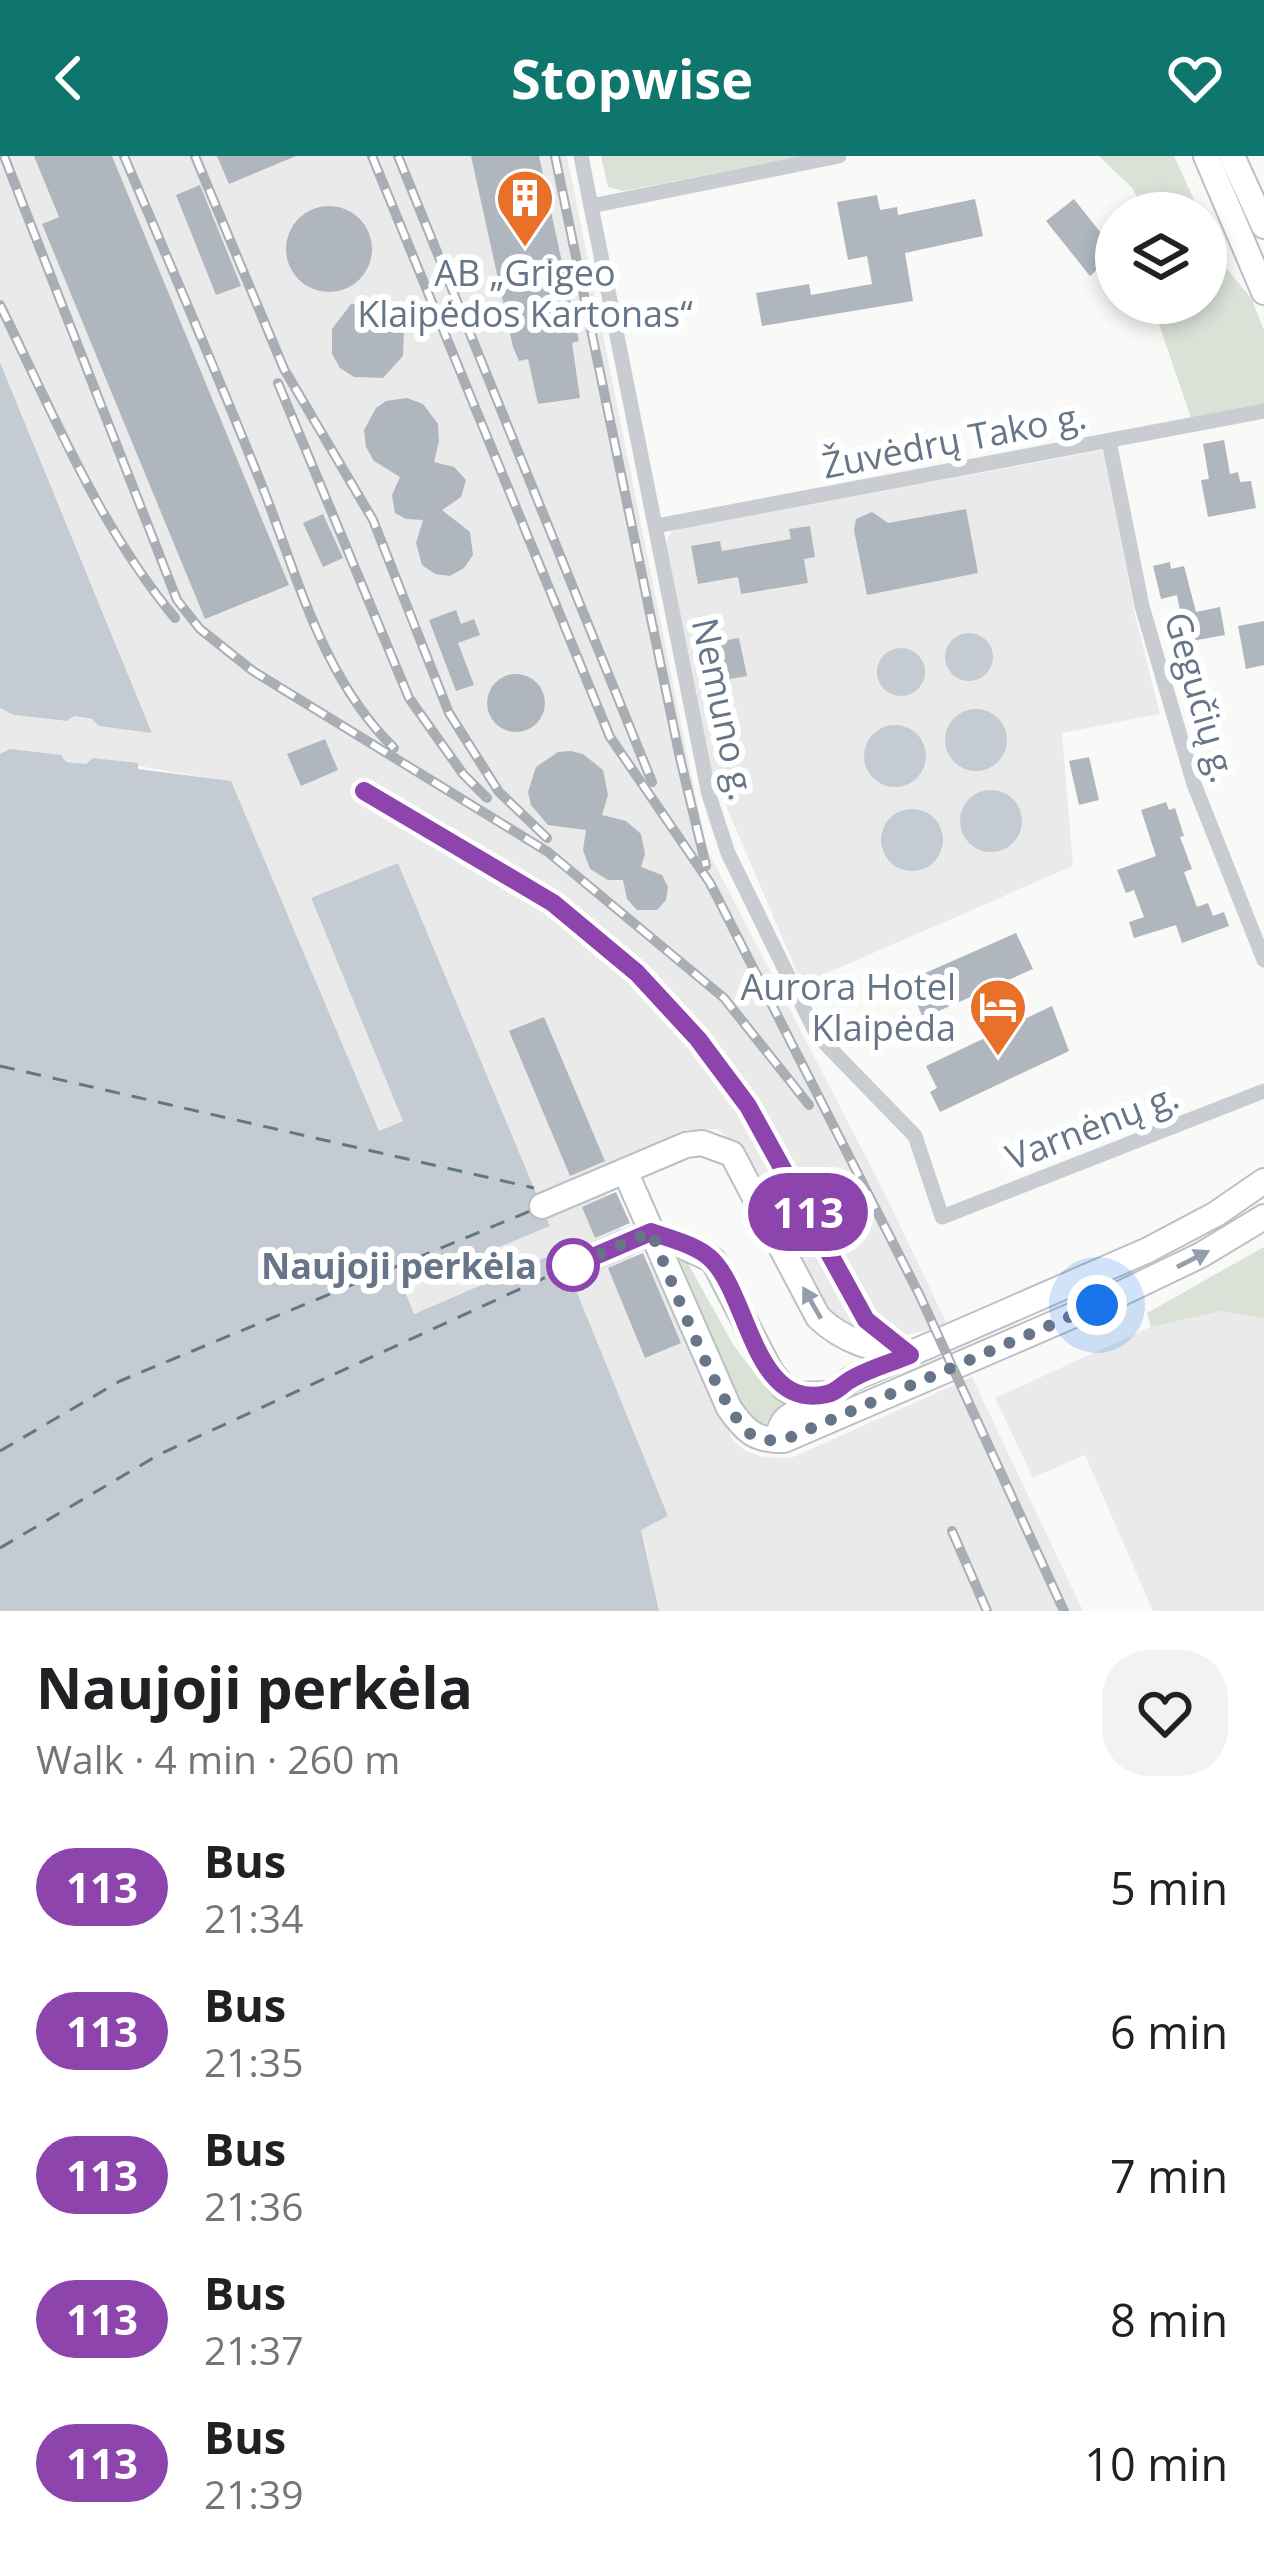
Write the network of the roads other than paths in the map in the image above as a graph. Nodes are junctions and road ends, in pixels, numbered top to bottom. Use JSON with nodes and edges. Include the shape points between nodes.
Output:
{"nodes":[{"id":1,"x":580,"y":156,"type":"edge"},
{"id":2,"x":839,"y":156,"type":"edge"},
{"id":3,"x":1206,"y":156,"type":"edge"},
{"id":4,"x":1232,"y":156,"type":"edge"},
{"id":5,"x":591,"y":206,"type":"junction"},
{"id":6,"x":1264,"y":226,"type":"edge"},
{"id":7,"x":1264,"y":292,"type":"edge"},
{"id":8,"x":1264,"y":411,"type":"edge"},
{"id":9,"x":1109,"y":441,"type":"junction"},
{"id":10,"x":656,"y":526,"type":"junction"},
{"id":11,"x":364,"y":791,"type":"dead end"},
{"id":12,"x":1264,"y":960,"type":"edge"},
{"id":13,"x":1264,"y":1091,"type":"edge"},
{"id":14,"x":625,"y":1171,"type":"junction"},
{"id":15,"x":1264,"y":1181,"type":"edge"},
{"id":16,"x":542,"y":1206,"type":"dead end"},
{"id":17,"x":942,"y":1216,"type":"joint"},
{"id":18,"x":1264,"y":1217,"type":"edge"},
{"id":19,"x":651,"y":1232,"type":"junction"},
{"id":20,"x":567,"y":1268,"type":"dead end"},
{"id":21,"x":910,"y":1355,"type":"junction"},
{"id":22,"x":833,"y":1394,"type":"junction"},
{"id":23,"x":777,"y":1440,"type":"junction"}],
"edges":[{"from":1,"to":5,"type":"street","name":"Nemuno g."},
{"from":2,"to":5,"type":"street"},
{"from":3,"to":7,"type":"main road"},
{"from":4,"to":6,"type":"main road"},
{"from":5,"to":10,"type":"street","name":"Nemuno g."},
{"from":8,"to":9,"type":"street","name":"Žuvėdrų Tako g."},
{"from":9,"to":10,"type":"street","name":"Žuvėdrų Tako g."},
{"from":9,"to":12,"type":"street","name":"Gegučių g.","via":[[1142,606],[1194,784]]},
{"from":10,"to":17,"type":"street","name":"Nemuno g.","via":[[728,854],[817,1035],[915,1136]]},
{"from":11,"to":21,"type":"street","via":[[553,903],[637,973],[748,1106],[866,1320]]},
{"from":13,"to":17,"type":"street","name":"Varnėnų g."},
{"from":14,"to":16,"type":"main road"},
{"from":14,"to":19,"type":"main road"},
{"from":21,"to":14,"type":"main road","one_way":true,"via":[[868,1348],[818,1317],[732,1154],[686,1145]]},
{"from":15,"to":21,"type":"main road","via":[[1148,1250]]},
{"from":23,"to":18,"type":"main road","one_way":true,"via":[[1097,1305]]},
{"from":19,"to":20,"type":"main road"},
{"from":19,"to":22,"type":"main road","via":[[713,1260],[785,1389]]},
{"from":19,"to":23,"type":"main road","via":[[729,1408],[752,1436]]},
{"from":21,"to":22,"type":"main road"},
{"from":22,"to":23,"type":"main road","via":[[788,1414]]}]}
